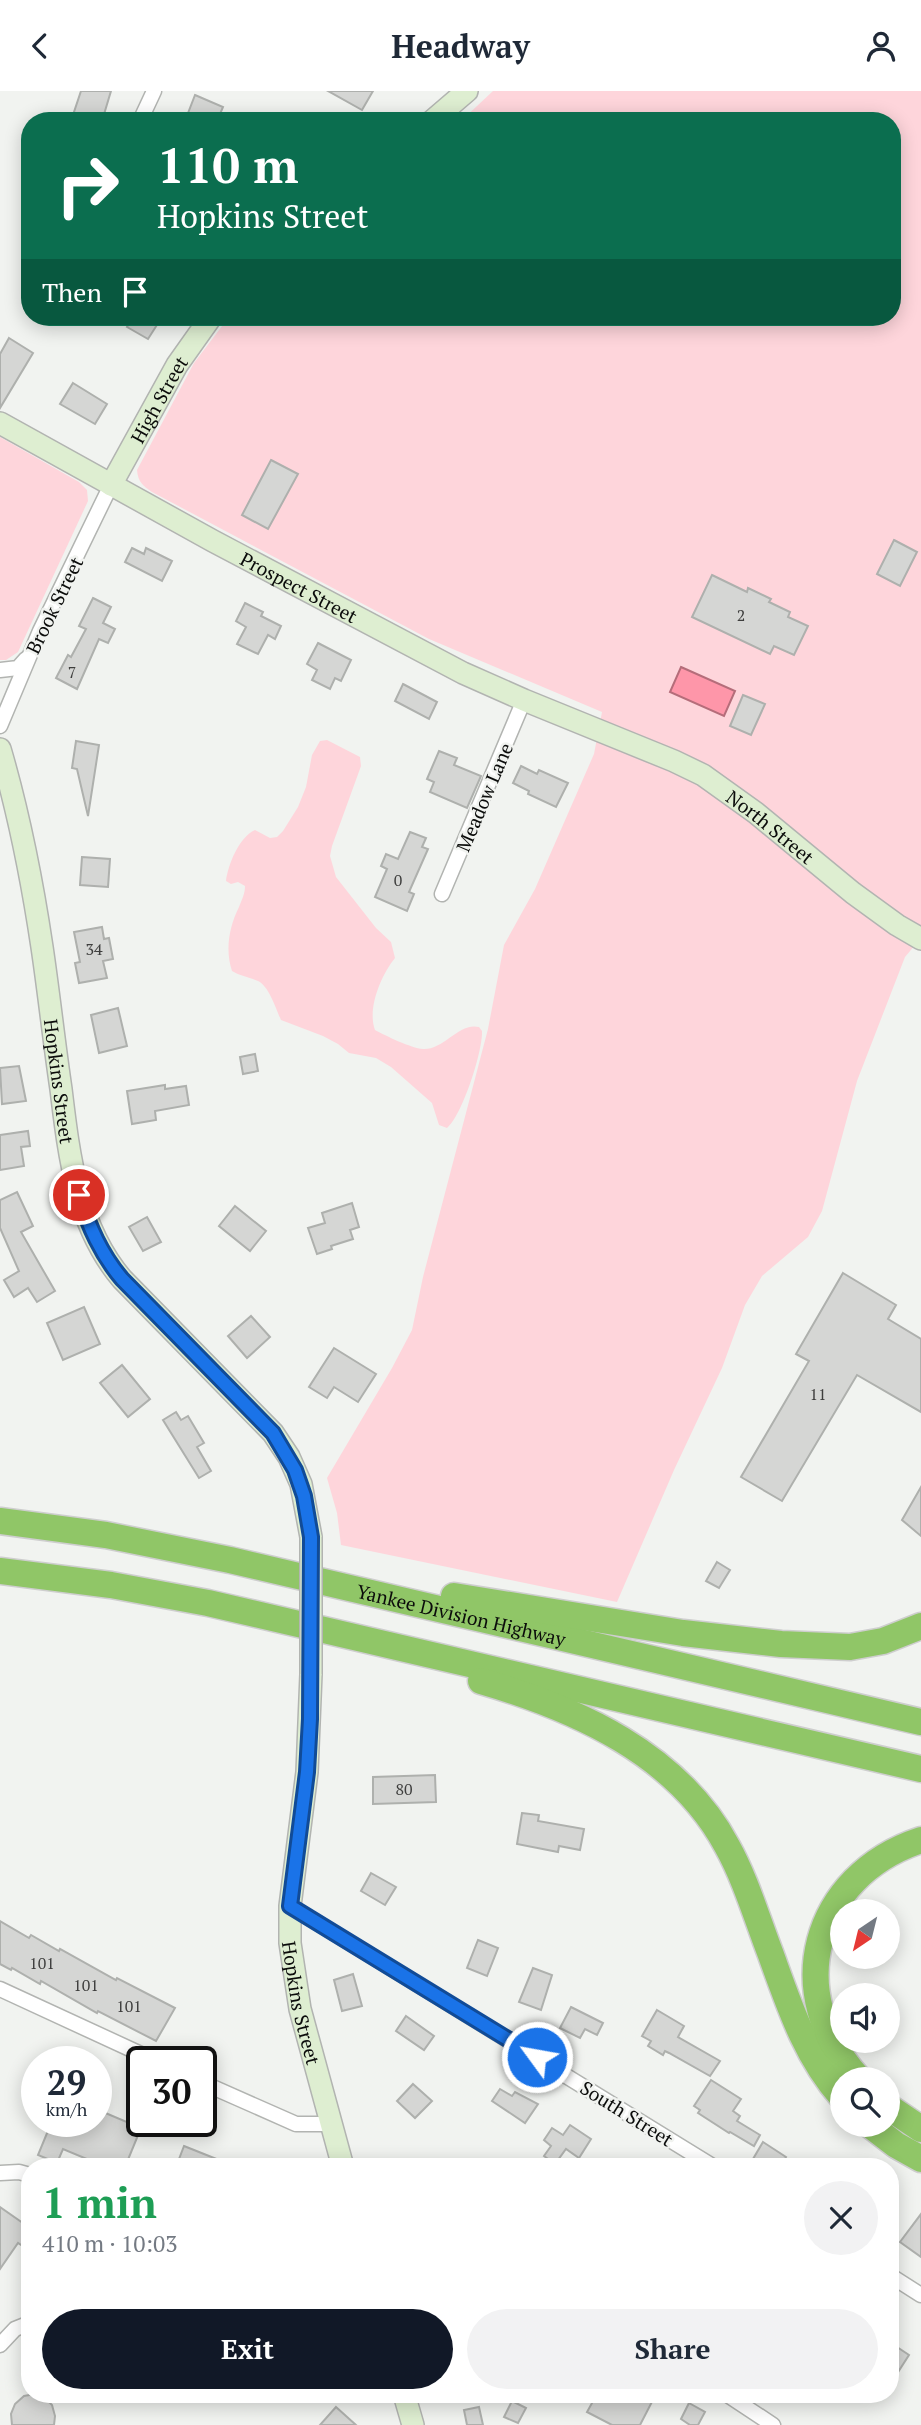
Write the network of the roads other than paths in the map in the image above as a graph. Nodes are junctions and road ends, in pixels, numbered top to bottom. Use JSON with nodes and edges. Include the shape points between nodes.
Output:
{"nodes":[{"id":1,"x":153,"y":91,"type":"edge"},
{"id":2,"x":467,"y":91,"type":"edge"},
{"id":3,"x":144,"y":112,"type":"edge"},
{"id":4,"x":442,"y":112,"type":"edge"},
{"id":5,"x":205,"y":326,"type":"edge"},
{"id":6,"x":0,"y":423,"type":"edge"},
{"id":7,"x":111,"y":485,"type":"junction"},
{"id":8,"x":30,"y":652,"type":"junction"},
{"id":9,"x":0,"y":670,"type":"edge"},
{"id":10,"x":524,"y":700,"type":"junction"},
{"id":11,"x":0,"y":726,"type":"edge"},
{"id":12,"x":608,"y":734,"type":"joint"},
{"id":13,"x":0,"y":749,"type":"edge"},
{"id":14,"x":442,"y":894,"type":"dead end"},
{"id":15,"x":921,"y":939,"type":"edge"},
{"id":16,"x":0,"y":1521,"type":"edge"},
{"id":17,"x":230,"y":1560,"type":"junction"},
{"id":18,"x":0,"y":1571,"type":"edge"},
{"id":19,"x":241,"y":1611,"type":"junction"},
{"id":20,"x":921,"y":1626,"type":"edge"},
{"id":21,"x":921,"y":1722,"type":"edge"},
{"id":22,"x":921,"y":1769,"type":"edge"},
{"id":23,"x":921,"y":1840,"type":"edge"},
{"id":24,"x":290,"y":1906,"type":"junction"},
{"id":25,"x":0,"y":1989,"type":"edge"},
{"id":26,"x":126,"y":2047,"type":"edge"},
{"id":27,"x":850,"y":2067,"type":"edge"},
{"id":28,"x":830,"y":2081,"type":"edge"},
{"id":29,"x":217,"y":2089,"type":"edge"},
{"id":30,"x":900,"y":2115,"type":"edge"},
{"id":31,"x":330,"y":2124,"type":"junction"},
{"id":32,"x":921,"y":2129,"type":"edge"},
{"id":33,"x":886,"y":2137,"type":"edge"},
{"id":34,"x":340,"y":2158,"type":"edge"},
{"id":35,"x":698,"y":2158,"type":"edge"},
{"id":36,"x":921,"y":2159,"type":"edge"},
{"id":37,"x":0,"y":2173,"type":"edge"},
{"id":38,"x":21,"y":2173,"type":"edge"},
{"id":39,"x":899,"y":2281,"type":"edge"},
{"id":40,"x":921,"y":2295,"type":"edge"},
{"id":41,"x":21,"y":2327,"type":"edge"},
{"id":42,"x":0,"y":2345,"type":"edge"},
{"id":43,"x":407,"y":2403,"type":"edge"},
{"id":44,"x":740,"y":2403,"type":"edge"},
{"id":45,"x":413,"y":2425,"type":"edge"},
{"id":46,"x":773,"y":2425,"type":"edge"}],
"edges":[{"from":1,"to":3,"type":"street"},
{"from":2,"to":4,"type":"main road"},
{"from":5,"to":7,"type":"main road","name":"High Street","via":[[177,365]]},
{"from":6,"to":7,"type":"main road","name":"Prospect Street"},
{"from":7,"to":8,"type":"street","name":"Brook Street"},
{"from":7,"to":10,"type":"main road","name":"Prospect Street","via":[[402,642]]},
{"from":8,"to":9,"type":"street","via":[[19,668]]},
{"from":8,"to":11,"type":"street","name":"Brook Street"},
{"from":10,"to":12,"type":"main road","name":"Prospect Street"},
{"from":10,"to":14,"type":"street","name":"Meadow Lane"},
{"from":12,"to":15,"type":"main road","name":"North Street","via":[[716,783],[853,893]]},
{"from":13,"to":24,"type":"main road","name":"Hopkins Street","bridge":true,"via":[[21,824],[68,1146],[90,1227],[122,1279],[259,1417],[289,1457],[301,1484],[311,1537],[311,1674],[307,1772]]},
{"from":16,"to":17,"type":"highway","name":"Yankee Division Highway","via":[[106,1535]]},
{"from":17,"to":20,"type":"highway","via":[[683,1633],[781,1644],[850,1647],[883,1641]]},
{"from":17,"to":21,"type":"highway","name":"Yankee Division Highway"},
{"from":18,"to":19,"type":"highway","via":[[111,1585]]},
{"from":19,"to":22,"type":"highway"},
{"from":19,"to":28,"type":"highway","via":[[512,1691],[614,1736],[663,1767],[695,1798],[728,1847],[803,2038]]},
{"from":23,"to":27,"type":"highway","via":[[893,1851],[858,1876],[831,1910],[819,1944],[815,1972],[819,2006],[836,2047]]},
{"from":24,"to":31,"type":"main road","name":"Hopkins Street","via":[[290,1944],[300,2009]]},
{"from":24,"to":35,"type":"street","name":"South Street"},
{"from":25,"to":26,"type":"street"},
{"from":29,"to":31,"type":"street","via":[[296,2124]]},
{"from":30,"to":32,"type":"highway"},
{"from":31,"to":34,"type":"main road","name":"Hopkins Street"},
{"from":33,"to":36,"type":"highway"},
{"from":37,"to":38,"type":"street"},
{"from":39,"to":40,"type":"street"},
{"from":41,"to":42,"type":"street"},
{"from":43,"to":45,"type":"main road"},
{"from":44,"to":46,"type":"street"}]}
